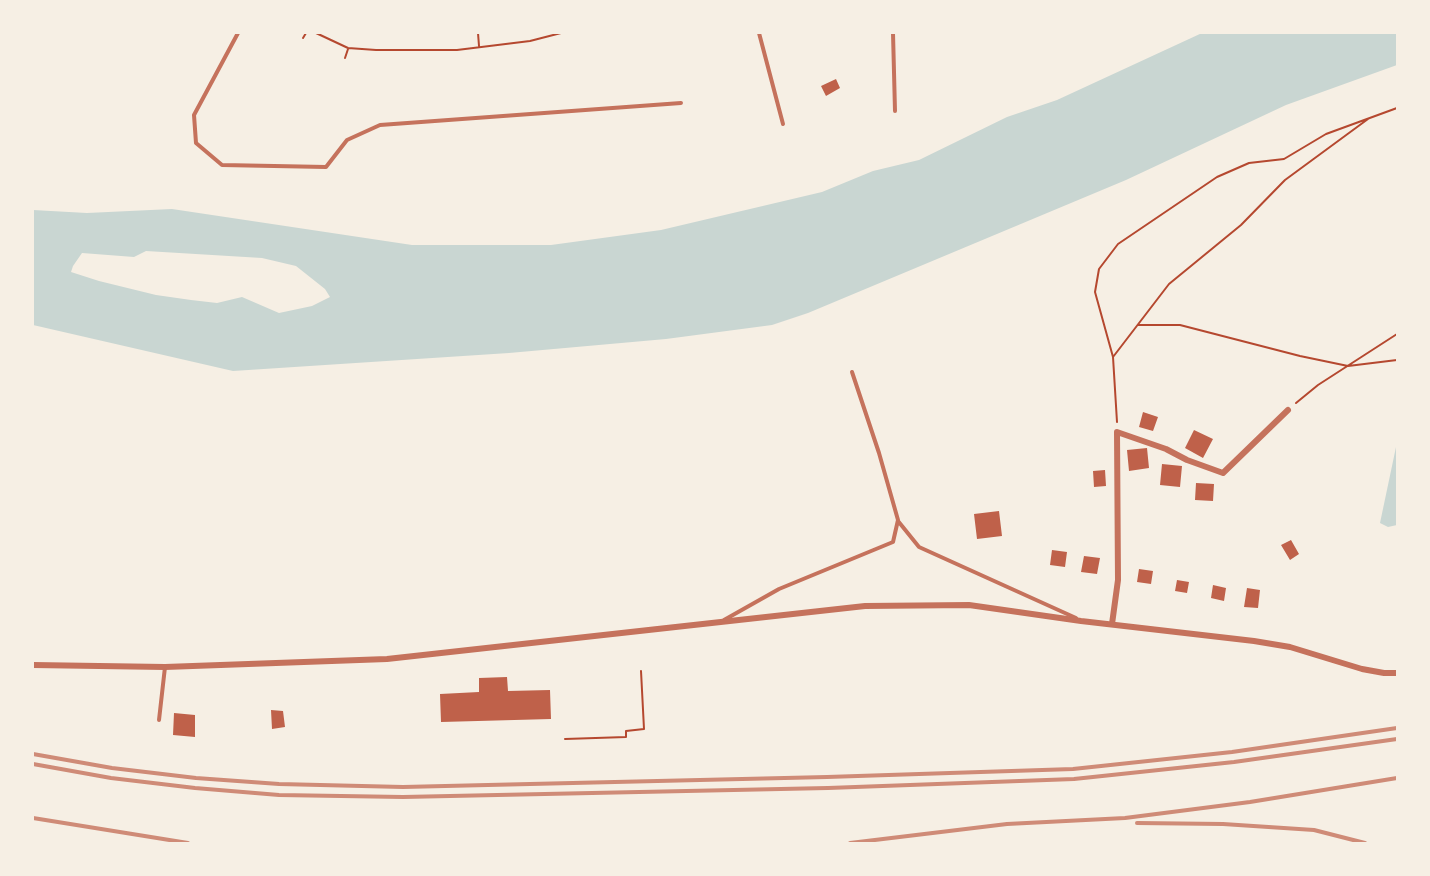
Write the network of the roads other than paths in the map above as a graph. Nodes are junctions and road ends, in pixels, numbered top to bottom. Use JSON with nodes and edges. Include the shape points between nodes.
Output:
{"nodes":[{"id":1,"x":238,"y":33,"type":"edge"},
{"id":2,"x":759,"y":33,"type":"edge"},
{"id":3,"x":893,"y":33,"type":"edge"},
{"id":4,"x":681,"y":103,"type":"dead end"},
{"id":5,"x":895,"y":111,"type":"dead end"},
{"id":6,"x":783,"y":124,"type":"dead end"},
{"id":7,"x":852,"y":372,"type":"dead end"},
{"id":8,"x":1288,"y":410,"type":"road end"},
{"id":9,"x":898,"y":520,"type":"junction"},
{"id":10,"x":1081,"y":621,"type":"junction"},
{"id":11,"x":718,"y":623,"type":"junction"},
{"id":12,"x":1112,"y":624,"type":"junction"},
{"id":13,"x":33,"y":665,"type":"edge"},
{"id":14,"x":165,"y":667,"type":"junction"},
{"id":15,"x":1397,"y":673,"type":"edge"},
{"id":16,"x":159,"y":720,"type":"dead end"}],
"edges":[{"from":1,"to":4,"type":"lane","via":[[194,115],[196,143],[222,165],[326,167],[347,140],[380,126]]},
{"from":2,"to":6,"type":"lane"},
{"from":3,"to":5,"type":"lane"},
{"from":7,"to":9,"type":"lane"},
{"from":8,"to":12,"type":"street","via":[[1223,473],[1117,432],[1118,580]]},
{"from":9,"to":10,"type":"lane","via":[[919,547]]},
{"from":9,"to":11,"type":"lane","via":[[893,542],[779,589]]},
{"from":10,"to":11,"type":"street","via":[[969,605],[934,605],[866,606]]},
{"from":10,"to":12,"type":"street"},
{"from":11,"to":14,"type":"street","via":[[387,659]]},
{"from":12,"to":15,"type":"street","via":[[1263,642],[1362,669]]},
{"from":13,"to":14,"type":"street"},
{"from":14,"to":16,"type":"lane"}]}
